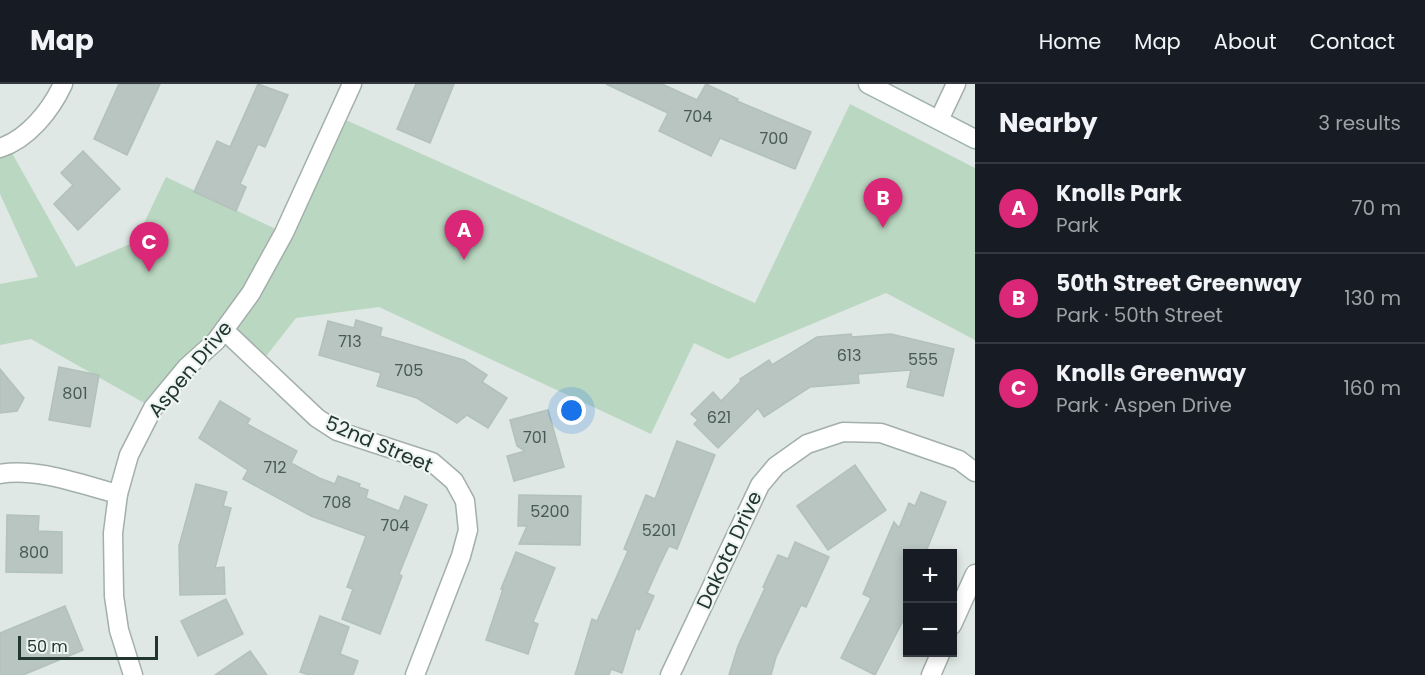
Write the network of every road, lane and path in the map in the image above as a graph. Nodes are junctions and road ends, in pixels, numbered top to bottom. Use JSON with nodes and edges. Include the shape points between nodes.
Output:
{"nodes":[{"id":1,"x":63,"y":84,"type":"edge"},
{"id":2,"x":352,"y":84,"type":"edge"},
{"id":3,"x":868,"y":84,"type":"edge"},
{"id":4,"x":956,"y":84,"type":"edge"},
{"id":5,"x":939,"y":120,"type":"junction"},
{"id":6,"x":975,"y":139,"type":"edge"},
{"id":7,"x":0,"y":148,"type":"edge"},
{"id":8,"x":224,"y":330,"type":"junction"},
{"id":9,"x":975,"y":472,"type":"edge"},
{"id":10,"x":0,"y":474,"type":"edge"},
{"id":11,"x":118,"y":494,"type":"junction"},
{"id":12,"x":975,"y":574,"type":"edge"},
{"id":13,"x":957,"y":614,"type":"edge"},
{"id":14,"x":939,"y":657,"type":"edge"},
{"id":15,"x":133,"y":675,"type":"edge"},
{"id":16,"x":415,"y":675,"type":"edge"},
{"id":17,"x":670,"y":675,"type":"edge"},
{"id":18,"x":931,"y":675,"type":"edge"}],
"edges":[{"from":1,"to":7,"type":"street","via":[[54,104],[20,139]]},
{"from":2,"to":8,"type":"street","name":"Aspen Drive","via":[[284,233],[251,293]]},
{"from":3,"to":5,"type":"street"},
{"from":4,"to":5,"type":"street"},
{"from":5,"to":6,"type":"street"},
{"from":8,"to":11,"type":"street","name":"Aspen Drive","via":[[153,408],[129,455]]},
{"from":8,"to":16,"type":"street","name":"52nd Street","via":[[317,418],[337,431],[432,462],[456,484],[465,501],[468,530]]},
{"from":9,"to":17,"type":"street","name":"Dakota Drive","via":[[959,460],[881,433],[843,432],[807,444],[776,466],[760,485]]},
{"from":10,"to":11,"type":"street","via":[[37,474]]},
{"from":11,"to":15,"type":"street","name":"Aspen Drive","via":[[113,533],[114,596],[119,630]]},
{"from":12,"to":13,"type":"street"},
{"from":14,"to":18,"type":"street"}]}
